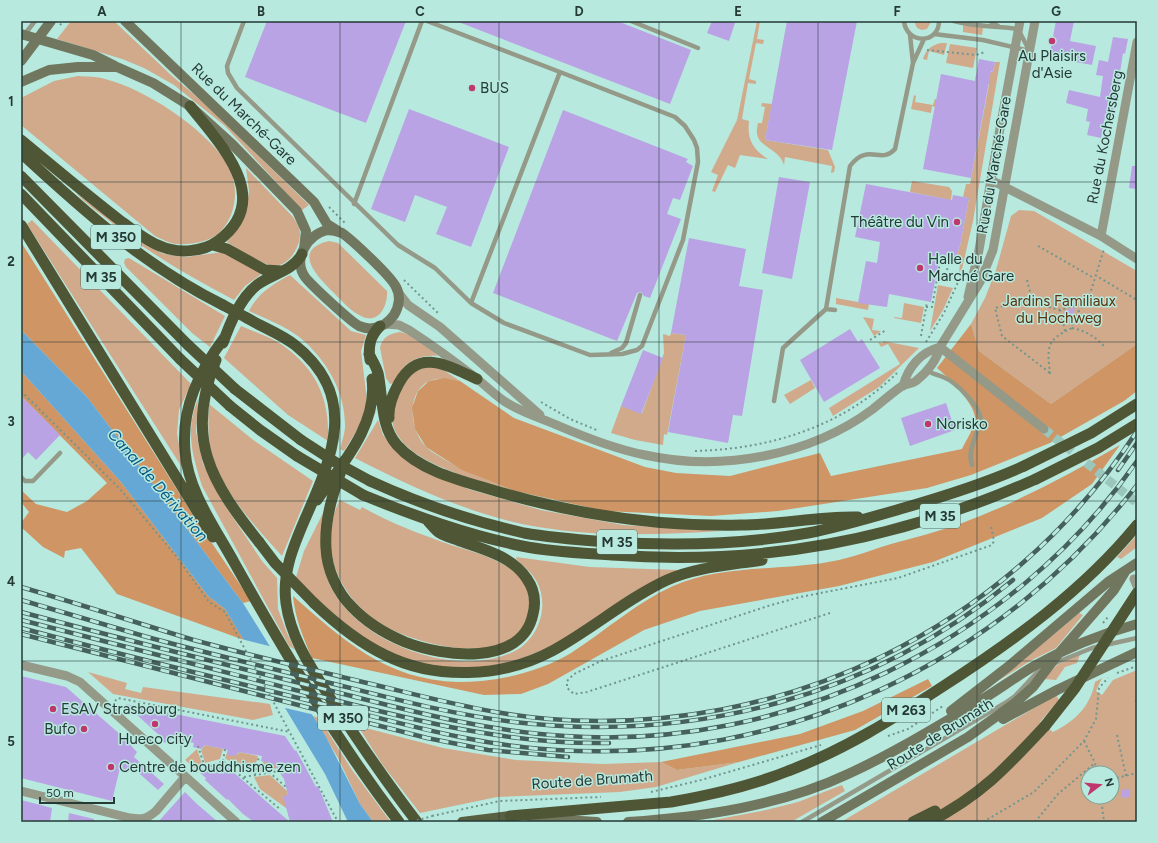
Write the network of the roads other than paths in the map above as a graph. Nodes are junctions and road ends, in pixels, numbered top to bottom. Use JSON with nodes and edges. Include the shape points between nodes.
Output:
{"nodes":[{"id":1,"x":35,"y":21,"type":"edge"},
{"id":2,"x":51,"y":21,"type":"edge"},
{"id":3,"x":125,"y":21,"type":"edge"},
{"id":4,"x":244,"y":21,"type":"edge"},
{"id":5,"x":422,"y":21,"type":"edge"},
{"id":6,"x":427,"y":21,"type":"edge"},
{"id":7,"x":630,"y":21,"type":"edge"},
{"id":8,"x":904,"y":21,"type":"edge"},
{"id":9,"x":939,"y":21,"type":"edge"},
{"id":10,"x":954,"y":21,"type":"edge"},
{"id":11,"x":990,"y":21,"type":"edge"},
{"id":12,"x":1035,"y":21,"type":"edge"},
{"id":13,"x":1019,"y":25,"type":"edge"},
{"id":14,"x":998,"y":26,"type":"junction"},
{"id":15,"x":934,"y":34,"type":"junction"},
{"id":16,"x":910,"y":35,"type":"junction"},
{"id":17,"x":22,"y":36,"type":"edge"},
{"id":18,"x":38,"y":39,"type":"junction"},
{"id":19,"x":924,"y":39,"type":"junction"},
{"id":20,"x":1137,"y":42,"type":"edge"},
{"id":21,"x":698,"y":48,"type":"dead end"},
{"id":22,"x":1014,"y":48,"type":"junction"},
{"id":23,"x":1030,"y":51,"type":"junction"},
{"id":24,"x":21,"y":61,"type":"edge"},
{"id":25,"x":913,"y":63,"type":"junction"},
{"id":26,"x":117,"y":67,"type":"junction"},
{"id":27,"x":560,"y":72,"type":"junction"},
{"id":28,"x":21,"y":82,"type":"edge"},
{"id":29,"x":190,"y":106,"type":"junction"},
{"id":30,"x":21,"y":140,"type":"edge"},
{"id":31,"x":21,"y":153,"type":"edge"},
{"id":32,"x":21,"y":176,"type":"edge"},
{"id":33,"x":991,"y":180,"type":"junction"},
{"id":34,"x":1005,"y":187,"type":"junction"},
{"id":35,"x":21,"y":194,"type":"edge"},
{"id":36,"x":354,"y":204,"type":"junction"},
{"id":37,"x":21,"y":225,"type":"edge"},
{"id":38,"x":338,"y":231,"type":"junction"},
{"id":39,"x":1104,"y":238,"type":"junction"},
{"id":40,"x":213,"y":245,"type":"junction"},
{"id":41,"x":303,"y":252,"type":"junction"},
{"id":42,"x":1137,"y":259,"type":"edge"},
{"id":43,"x":282,"y":271,"type":"junction"},
{"id":44,"x":398,"y":292,"type":"junction"},
{"id":45,"x":640,"y":295,"type":"dead end"},
{"id":46,"x":471,"y":303,"type":"junction"},
{"id":47,"x":965,"y":308,"type":"junction"},
{"id":48,"x":826,"y":309,"type":"junction"},
{"id":49,"x":835,"y":310,"type":"dead end"},
{"id":50,"x":382,"y":325,"type":"junction"},
{"id":51,"x":225,"y":337,"type":"junction"},
{"id":52,"x":940,"y":347,"type":"junction"},
{"id":53,"x":369,"y":354,"type":"junction"},
{"id":54,"x":610,"y":354,"type":"junction"},
{"id":55,"x":927,"y":370,"type":"junction"},
{"id":56,"x":477,"y":379,"type":"junction"},
{"id":57,"x":903,"y":386,"type":"junction"},
{"id":58,"x":774,"y":401,"type":"dead end"},
{"id":59,"x":1137,"y":404,"type":"edge"},
{"id":60,"x":546,"y":420,"type":"junction"},
{"id":61,"x":1137,"y":424,"type":"edge"},
{"id":62,"x":1044,"y":429,"type":"tunnel mouth"},
{"id":63,"x":390,"y":435,"type":"junction"},
{"id":64,"x":60,"y":453,"type":"dead end"},
{"id":65,"x":346,"y":460,"type":"junction"},
{"id":66,"x":972,"y":465,"type":"dead end"},
{"id":67,"x":21,"y":477,"type":"edge"},
{"id":68,"x":307,"y":515,"type":"junction"},
{"id":69,"x":871,"y":517,"type":"junction"},
{"id":70,"x":427,"y":520,"type":"junction"},
{"id":71,"x":1137,"y":525,"type":"edge"},
{"id":72,"x":817,"y":547,"type":"junction"},
{"id":73,"x":1137,"y":563,"type":"edge"},
{"id":74,"x":1125,"y":572,"type":"junction"},
{"id":75,"x":1137,"y":593,"type":"edge"},
{"id":76,"x":263,"y":613,"type":"junction"},
{"id":77,"x":1085,"y":623,"type":"junction"},
{"id":78,"x":1137,"y":624,"type":"edge"},
{"id":79,"x":1098,"y":637,"type":"junction"},
{"id":80,"x":1137,"y":638,"type":"edge"},
{"id":81,"x":1137,"y":652,"type":"edge"},
{"id":82,"x":1053,"y":659,"type":"junction"},
{"id":83,"x":21,"y":665,"type":"edge"},
{"id":84,"x":1036,"y":674,"type":"junction"},
{"id":85,"x":1011,"y":680,"type":"junction"},
{"id":86,"x":920,"y":735,"type":"junction"},
{"id":87,"x":968,"y":737,"type":"junction"},
{"id":88,"x":1033,"y":739,"type":"junction"},
{"id":89,"x":185,"y":776,"type":"junction"},
{"id":90,"x":21,"y":790,"type":"edge"},
{"id":91,"x":510,"y":816,"type":"junction"},
{"id":92,"x":236,"y":822,"type":"edge"},
{"id":93,"x":399,"y":822,"type":"edge"},
{"id":94,"x":417,"y":822,"type":"edge"},
{"id":95,"x":462,"y":822,"type":"edge"},
{"id":96,"x":597,"y":822,"type":"edge"},
{"id":97,"x":628,"y":822,"type":"edge"},
{"id":98,"x":802,"y":822,"type":"edge"},
{"id":99,"x":822,"y":822,"type":"edge"},
{"id":100,"x":913,"y":822,"type":"edge"},
{"id":101,"x":928,"y":822,"type":"edge"}],
"edges":[{"from":1,"to":17,"type":"lane"},
{"from":2,"to":18,"type":"main road"},
{"from":3,"to":38,"type":"main road","name":"Rue du Marché-Gare","via":[[314,202],[327,224]]},
{"from":4,"to":36,"type":"lane","via":[[228,62],[228,73],[240,92]]},
{"from":5,"to":36,"type":"lane"},
{"from":6,"to":27,"type":"lane"},
{"from":7,"to":21,"type":"lane"},
{"from":8,"to":16,"type":"lane"},
{"from":9,"to":15,"type":"lane"},
{"from":10,"to":14,"type":"lane","via":[[988,27]]},
{"from":11,"to":14,"type":"lane"},
{"from":12,"to":23,"type":"street","name":"Rue du Marché-Gare"},
{"from":13,"to":14,"type":"lane"},
{"from":13,"to":22,"type":"street","name":"Rue du Marché-Gare"},
{"from":13,"to":23,"type":"lane"},
{"from":15,"to":19,"type":"lane"},
{"from":15,"to":22,"type":"lane","via":[[983,40]]},
{"from":16,"to":19,"type":"lane"},
{"from":16,"to":25,"type":"lane"},
{"from":17,"to":18,"type":"main road"},
{"from":18,"to":24,"type":"main road"},
{"from":18,"to":26,"type":"main road","via":[[93,55]]},
{"from":19,"to":25,"type":"lane"},
{"from":20,"to":39,"type":"street","name":"Rue du Kochersberg"},
{"from":22,"to":23,"type":"lane"},
{"from":22,"to":33,"type":"street","name":"Rue du Marché-Gare"},
{"from":23,"to":34,"type":"street","name":"Rue du Marché-Gare"},
{"from":25,"to":48,"type":"lane","via":[[895,149],[891,153],[881,155],[864,154],[857,157],[850,166]]},
{"from":26,"to":28,"type":"main road","via":[[50,70]]},
{"from":26,"to":29,"type":"main road","via":[[153,83]]},
{"from":27,"to":46,"type":"lane"},
{"from":27,"to":54,"type":"lane","via":[[675,117],[689,132],[698,153],[683,240],[642,346],[622,354]]},
{"from":29,"to":40,"type":"highway","via":[[229,154],[241,183],[243,199],[236,224]]},
{"from":29,"to":41,"type":"main road","via":[[232,144],[297,211],[306,231]]},
{"from":30,"to":40,"type":"highway","via":[[112,214],[161,247],[184,251]]},
{"from":31,"to":68,"type":"highway","number":"M 350","bridge":true,"via":[[89,216],[133,251],[194,291],[294,344],[316,366],[330,392],[335,419],[328,461]]},
{"from":32,"to":69,"type":"highway","number":"M 35","bridge":true,"via":[[188,346],[235,389],[334,462],[370,481],[434,508],[526,533],[574,539],[671,545],[737,542],[806,533]]},
{"from":33,"to":34,"type":"street"},
{"from":33,"to":47,"type":"street","name":"Rue du Marché-Gare","via":[[979,250]]},
{"from":34,"to":39,"type":"street"},
{"from":34,"to":47,"type":"street","name":"Rue du Marché-Gare","via":[[993,250],[983,276]]},
{"from":35,"to":70,"type":"highway","number":"M 35","bridge":true,"via":[[180,359],[230,406],[297,456],[363,495]]},
{"from":36,"to":46,"type":"lane","via":[[404,250],[435,268]]},
{"from":37,"to":76,"type":"highway","number":"M 350","via":[[169,469]]},
{"from":38,"to":41,"type":"main road","via":[[327,230],[316,234]]},
{"from":38,"to":44,"type":"main road","name":"Rue du Marché-Gare","via":[[393,281]]},
{"from":39,"to":42,"type":"street"},
{"from":40,"to":43,"type":"highway","via":[[227,249],[265,270]]},
{"from":41,"to":43,"type":"highway","via":[[294,265]]},
{"from":41,"to":50,"type":"main road","via":[[301,266],[305,277],[353,322],[367,328]]},
{"from":43,"to":51,"type":"highway","via":[[255,286],[234,316]]},
{"from":44,"to":50,"type":"main road","via":[[398,307],[392,318]]},
{"from":44,"to":60,"type":"street","via":[[408,305],[440,327]]},
{"from":45,"to":54,"type":"lane","via":[[630,334],[624,346]]},
{"from":46,"to":54,"type":"lane","via":[[504,323],[584,354]]},
{"from":47,"to":52,"type":"street","name":"Rue du Marché-Gare"},
{"from":48,"to":49,"type":"lane"},
{"from":48,"to":58,"type":"lane","via":[[783,348]]},
{"from":50,"to":53,"type":"highway","via":[[372,337]]},
{"from":50,"to":56,"type":"street","name":"Rue du Marché-Gare","via":[[399,325],[409,330]]},
{"from":51,"to":72,"type":"highway","bridge":true,"via":[[204,395],[202,424],[204,446],[221,487],[275,563],[314,603],[355,638],[404,663],[453,672],[487,671],[516,665],[550,652],[645,591],[669,579],[696,571],[782,557]]},
{"from":51,"to":76,"type":"highway","number":"M 350","via":[[206,363],[191,397],[186,418],[185,452],[198,497]]},
{"from":52,"to":55,"type":"street","name":"Rue du Marché-Gare","via":[[938,356]]},
{"from":52,"to":57,"type":"street","via":[[930,350],[919,359],[907,372]]},
{"from":52,"to":62,"type":"street"},
{"from":53,"to":63,"type":"highway","via":[[378,372]]},
{"from":53,"to":65,"type":"highway","number":"M 350","via":[[374,389],[370,412],[365,427]]},
{"from":55,"to":57,"type":"street","name":"Rue du Marché-Gare","via":[[915,381]]},
{"from":55,"to":66,"type":"lane","via":[[932,375],[944,377],[954,384],[970,398],[978,410],[981,421],[970,452]]},
{"from":56,"to":60,"type":"street","name":"Rue du Marché-Gare","via":[[504,401]]},
{"from":56,"to":63,"type":"highway","via":[[439,363],[416,364],[407,370],[392,396],[389,413]]},
{"from":57,"to":60,"type":"street","name":"Rue du Marché-Gare","via":[[865,415],[837,432],[790,448],[733,460],[689,461],[646,455],[600,442]]},
{"from":59,"to":69,"type":"highway","number":"M 35","bridge":true,"via":[[1091,433],[1024,466],[968,489]]},
{"from":61,"to":72,"type":"highway","number":"M 35","bridge":true,"via":[[1098,448],[1036,479],[951,513],[886,532]]},
{"from":63,"to":69,"type":"highway","via":[[397,445],[416,460],[459,480],[587,514],[637,521],[726,525],[792,522],[829,516]]},
{"from":64,"to":67,"type":"lane","via":[[33,481],[25,481]]},
{"from":65,"to":68,"type":"highway","number":"M 350"},
{"from":65,"to":70,"type":"highway","via":[[329,508],[326,547],[338,590],[351,607],[370,623],[393,636],[437,651],[482,653],[517,641],[529,626],[534,609],[532,588],[522,571],[500,556],[440,533]]},
{"from":68,"to":94,"type":"highway","number":"M 350","via":[[294,543],[286,573],[285,593],[291,626],[308,663],[349,728]]},
{"from":70,"to":72,"type":"highway","number":"M 35","via":[[478,536],[523,546],[574,553],[671,559]]},
{"from":71,"to":91,"type":"highway","number":"M 263","via":[[1112,554],[1033,624],[940,688],[843,748],[753,784],[698,797],[671,802]]},
{"from":73,"to":74,"type":"main road","name":"Route de Brumath","number":"M 263"},
{"from":74,"to":77,"type":"main road","name":"Route de Brumath","number":"M 263","via":[[1114,590]]},
{"from":74,"to":82,"type":"lane"},
{"from":74,"to":86,"type":"main road","name":"Route de Brumath","number":"M 263","via":[[1108,582],[1009,666]]},
{"from":75,"to":88,"type":"highway","bridge":true,"via":[[1075,688]]},
{"from":76,"to":93,"type":"highway","number":"M 350","via":[[326,717]]},
{"from":77,"to":79,"type":"main road","via":[[1088,631]]},
{"from":77,"to":82,"type":"main road","name":"Route de Brumath","number":"M 263"},
{"from":78,"to":79,"type":"main road"},
{"from":79,"to":82,"type":"main road"},
{"from":80,"to":82,"type":"lane"},
{"from":81,"to":87,"type":"main road"},
{"from":82,"to":84,"type":"lane"},
{"from":82,"to":84,"type":"lane"},
{"from":82,"to":85,"type":"main road","name":"Route de Brumath","number":"M 263"},
{"from":82,"to":87,"type":"main road","name":"Route de Brumath","number":"M 263","via":[[1027,693]]},
{"from":83,"to":89,"type":"street","via":[[76,679]]},
{"from":84,"to":85,"type":"lane"},
{"from":84,"to":98,"type":"lane","via":[[1005,704]]},
{"from":85,"to":86,"type":"main road","name":"Route de Brumath","number":"M 263"},
{"from":86,"to":97,"type":"main road","name":"Route de Brumath","number":"M 263","via":[[848,774],[788,796],[695,816]]},
{"from":87,"to":99,"type":"main road","name":"Route de Brumath","number":"M 263"},
{"from":88,"to":100,"type":"highway","via":[[1003,767],[971,791]]},
{"from":88,"to":101,"type":"highway","via":[[986,786],[968,800]]},
{"from":89,"to":90,"type":"street","via":[[156,811],[143,819],[130,818]]},
{"from":89,"to":92,"type":"street"},
{"from":91,"to":95,"type":"main road","number":"M 263"},
{"from":91,"to":96,"type":"main road","number":"M 263"}]}
